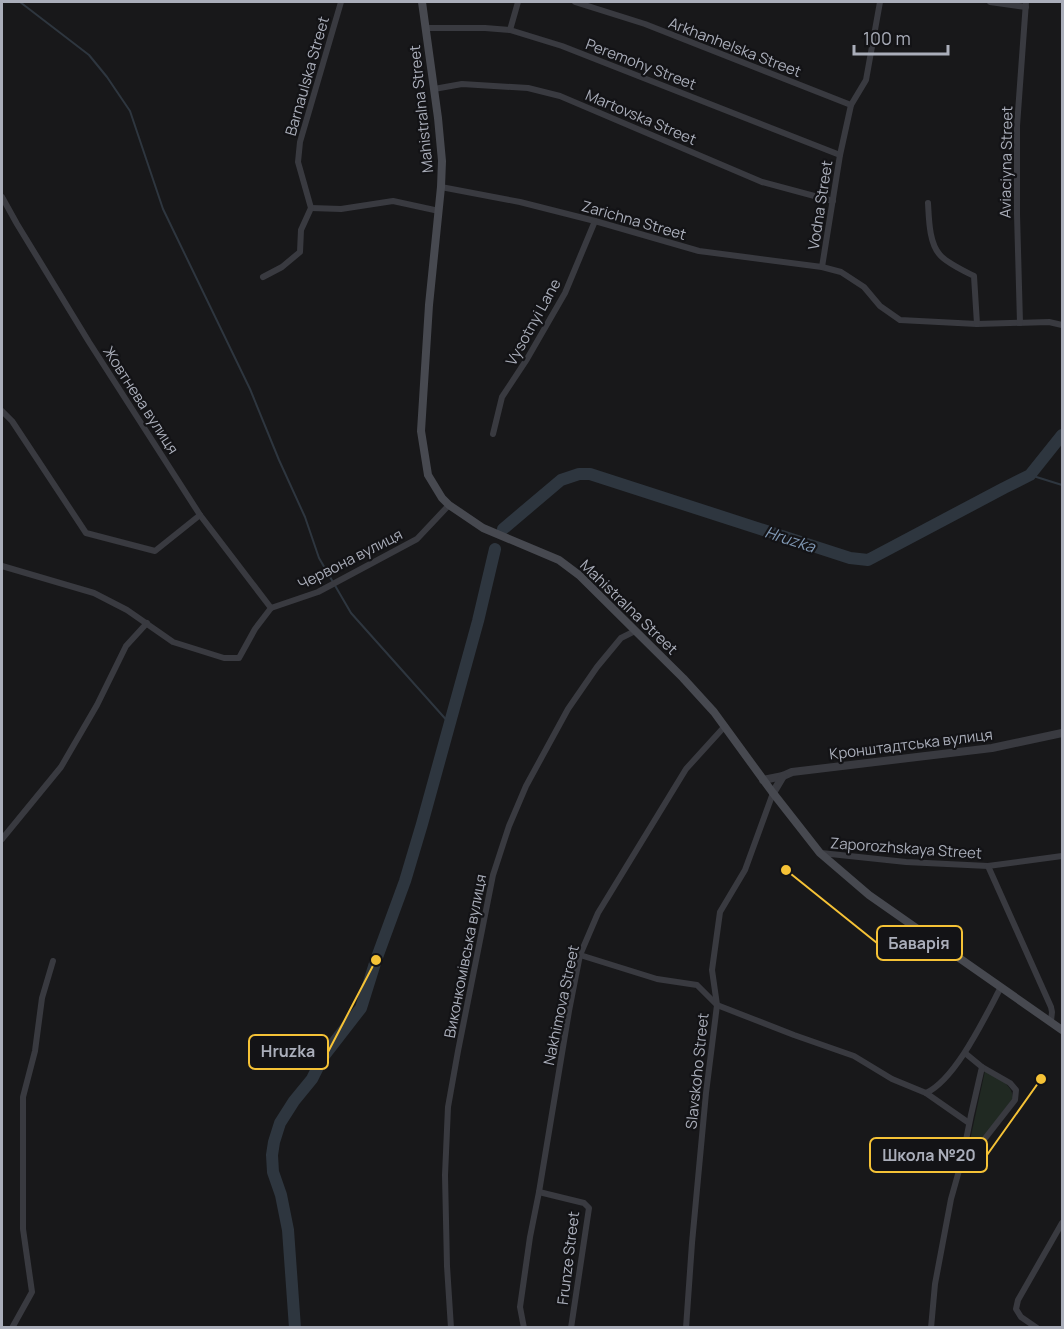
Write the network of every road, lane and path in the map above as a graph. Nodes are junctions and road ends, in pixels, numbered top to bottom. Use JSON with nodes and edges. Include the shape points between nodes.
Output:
{"nodes":[{"id":1,"x":341,"y":2,"type":"edge"},
{"id":2,"x":422,"y":2,"type":"edge"},
{"id":3,"x":518,"y":2,"type":"edge"},
{"id":4,"x":575,"y":2,"type":"edge"},
{"id":5,"x":880,"y":2,"type":"edge"},
{"id":6,"x":990,"y":2,"type":"edge"},
{"id":7,"x":1026,"y":4,"type":"edge"},
{"id":8,"x":426,"y":28,"type":"junction"},
{"id":9,"x":510,"y":30,"type":"junction"},
{"id":10,"x":434,"y":89,"type":"junction"},
{"id":11,"x":851,"y":105,"type":"junction"},
{"id":12,"x":840,"y":155,"type":"junction"},
{"id":13,"x":441,"y":187,"type":"junction"},
{"id":14,"x":2,"y":197,"type":"edge"},
{"id":15,"x":833,"y":201,"type":"junction"},
{"id":16,"x":928,"y":203,"type":"dead end"},
{"id":17,"x":311,"y":208,"type":"junction"},
{"id":18,"x":439,"y":211,"type":"junction"},
{"id":19,"x":595,"y":221,"type":"junction"},
{"id":20,"x":822,"y":267,"type":"junction"},
{"id":21,"x":263,"y":278,"type":"dead end"},
{"id":22,"x":1020,"y":323,"type":"junction"},
{"id":23,"x":976,"y":324,"type":"junction"},
{"id":24,"x":1062,"y":325,"type":"edge"},
{"id":25,"x":2,"y":411,"type":"edge"},
{"id":26,"x":493,"y":434,"type":"dead end"},
{"id":27,"x":448,"y":505,"type":"junction"},
{"id":28,"x":200,"y":515,"type":"junction"},
{"id":29,"x":2,"y":566,"type":"edge"},
{"id":30,"x":271,"y":608,"type":"junction"},
{"id":31,"x":147,"y":623,"type":"junction"},
{"id":32,"x":635,"y":631,"type":"junction"},
{"id":33,"x":725,"y":726,"type":"junction"},
{"id":34,"x":1062,"y":733,"type":"edge"},
{"id":35,"x":783,"y":776,"type":"junction"},
{"id":36,"x":763,"y":780,"type":"junction"},
{"id":37,"x":773,"y":793,"type":"junction"},
{"id":38,"x":2,"y":840,"type":"edge"},
{"id":39,"x":820,"y":853,"type":"junction"},
{"id":40,"x":1062,"y":856,"type":"edge"},
{"id":41,"x":988,"y":866,"type":"junction"},
{"id":42,"x":580,"y":955,"type":"junction"},
{"id":43,"x":53,"y":961,"type":"dead end"},
{"id":44,"x":1002,"y":987,"type":"junction"},
{"id":45,"x":717,"y":1005,"type":"junction"},
{"id":46,"x":1051,"y":1021,"type":"junction"},
{"id":47,"x":1062,"y":1030,"type":"edge"},
{"id":48,"x":965,"y":1053,"type":"junction"},
{"id":49,"x":982,"y":1067,"type":"junction"},
{"id":50,"x":926,"y":1093,"type":"junction"},
{"id":51,"x":969,"y":1123,"type":"junction"},
{"id":52,"x":962,"y":1161,"type":"junction"},
{"id":53,"x":539,"y":1192,"type":"junction"},
{"id":54,"x":1062,"y":1222,"type":"edge"},
{"id":55,"x":12,"y":1328,"type":"edge"},
{"id":56,"x":451,"y":1328,"type":"edge"},
{"id":57,"x":524,"y":1328,"type":"edge"},
{"id":58,"x":572,"y":1328,"type":"edge"},
{"id":59,"x":686,"y":1328,"type":"edge"},
{"id":60,"x":931,"y":1328,"type":"edge"},
{"id":61,"x":1037,"y":1328,"type":"edge"}],
"edges":[{"from":1,"to":17,"type":"street","name":"Barnaulska Street","via":[[300,142],[298,162]]},
{"from":2,"to":8,"type":"main road","name":"Mahistralna Street"},
{"from":3,"to":9,"type":"street"},
{"from":4,"to":11,"type":"street","name":"Arkhanhelska Street","via":[[645,24]]},
{"from":5,"to":11,"type":"street","name":"Vodna Street","via":[[866,80]]},
{"from":6,"to":7,"type":"street"},
{"from":7,"to":22,"type":"street","name":"Aviaciyna Street","via":[[1017,126]]},
{"from":8,"to":9,"type":"street","name":"Peremohy Street"},
{"from":8,"to":10,"type":"main road","name":"Mahistralna Street"},
{"from":9,"to":12,"type":"street","name":"Peremohy Street","via":[[562,46]]},
{"from":10,"to":13,"type":"main road","name":"Mahistralna Street"},
{"from":10,"to":15,"type":"street","name":"Martovska Street","via":[[462,84],[528,88],[560,96],[762,182]]},
{"from":11,"to":12,"type":"street","name":"Vodna Street"},
{"from":12,"to":15,"type":"street","name":"Vodna Street"},
{"from":13,"to":18,"type":"main road","name":"Mahistralna Street"},
{"from":13,"to":19,"type":"street","name":"Zarichna Street"},
{"from":14,"to":28,"type":"street","name":"Жовтнева вулиця"},
{"from":15,"to":20,"type":"street","name":"Vodna Street"},
{"from":16,"to":23,"type":"street","via":[[929,223],[940,255],[974,276]]},
{"from":17,"to":18,"type":"street","via":[[341,209],[393,201]]},
{"from":17,"to":21,"type":"street","via":[[301,230],[300,252]]},
{"from":18,"to":27,"type":"main road","name":"Mahistralna Street","via":[[421,431],[428,475]]},
{"from":19,"to":20,"type":"street","name":"Zarichna Street","via":[[699,251]]},
{"from":19,"to":26,"type":"street","name":"Vysotnyi Lane","via":[[565,293],[502,397]]},
{"from":20,"to":23,"type":"street","name":"Vodna Street","via":[[841,272],[864,286],[880,306],[900,320]]},
{"from":22,"to":23,"type":"street","name":"Vodna Street"},
{"from":22,"to":24,"type":"street","name":"Vodna Street"},
{"from":25,"to":28,"type":"street","via":[[86,533],[155,551]]},
{"from":27,"to":30,"type":"street","name":"Червона вулиця","via":[[417,539],[318,592]]},
{"from":27,"to":32,"type":"main road","name":"Mahistralna Street","via":[[483,528],[559,560]]},
{"from":28,"to":30,"type":"street","name":"Жовтнева вулиця"},
{"from":29,"to":31,"type":"street","via":[[94,593]]},
{"from":30,"to":31,"type":"street","via":[[239,658],[224,658],[173,642]]},
{"from":31,"to":38,"type":"street","via":[[126,646],[61,767]]},
{"from":32,"to":33,"type":"main road","name":"Mahistralna Street"},
{"from":32,"to":56,"type":"street","name":"Виконкомівська вулиця","via":[[621,638],[568,708],[526,786],[493,874],[448,1107],[445,1175]]},
{"from":33,"to":36,"type":"main road","name":"Mahistralna Street"},
{"from":33,"to":42,"type":"street","name":"Nakhimova Street","via":[[686,769],[598,913]]},
{"from":34,"to":35,"type":"street","name":"Кронштадтська вулиця","via":[[992,748]]},
{"from":35,"to":36,"type":"street","name":"Кронштадтська вулиця"},
{"from":35,"to":37,"type":"street"},
{"from":36,"to":37,"type":"main road","name":"Mahistralna Street"},
{"from":37,"to":39,"type":"main road","name":"Mahistralna Street"},
{"from":37,"to":45,"type":"street","name":"Slavskoho Street","via":[[745,870],[720,912],[712,970]]},
{"from":39,"to":41,"type":"street","name":"Zaporozhskaya Street"},
{"from":39,"to":44,"type":"main road","name":"Mahistralna Street","via":[[868,895]]},
{"from":40,"to":41,"type":"street","name":"Zaporozhskaya Street"},
{"from":41,"to":46,"type":"street","via":[[1051,1007]]},
{"from":42,"to":45,"type":"street","via":[[657,979],[697,985]]},
{"from":42,"to":53,"type":"street","name":"Nakhimova Street"},
{"from":43,"to":55,"type":"street","via":[[23,1097],[23,1229],[32,1292]]},
{"from":44,"to":46,"type":"main road","name":"Mahistralna Street"},
{"from":44,"to":48,"type":"street"},
{"from":45,"to":50,"type":"street","via":[[854,1056]]},
{"from":45,"to":59,"type":"street","name":"Slavskoho Street"},
{"from":46,"to":47,"type":"main road","name":"Mahistralna Street"},
{"from":48,"to":49,"type":"street"},
{"from":48,"to":50,"type":"street","via":[[936,1088]]},
{"from":49,"to":51,"type":"street"},
{"from":49,"to":52,"type":"street","via":[[1010,1083],[1016,1090],[1015,1100],[976,1150]]},
{"from":50,"to":51,"type":"street"},
{"from":51,"to":52,"type":"street"},
{"from":52,"to":60,"type":"street","via":[[935,1284]]},
{"from":53,"to":57,"type":"street","name":"Nakhimova Street","via":[[520,1307]]},
{"from":53,"to":58,"type":"street","name":"Frunze Street","via":[[584,1203],[589,1208]]},
{"from":54,"to":61,"type":"street","via":[[1018,1300],[1016,1309]]}]}
